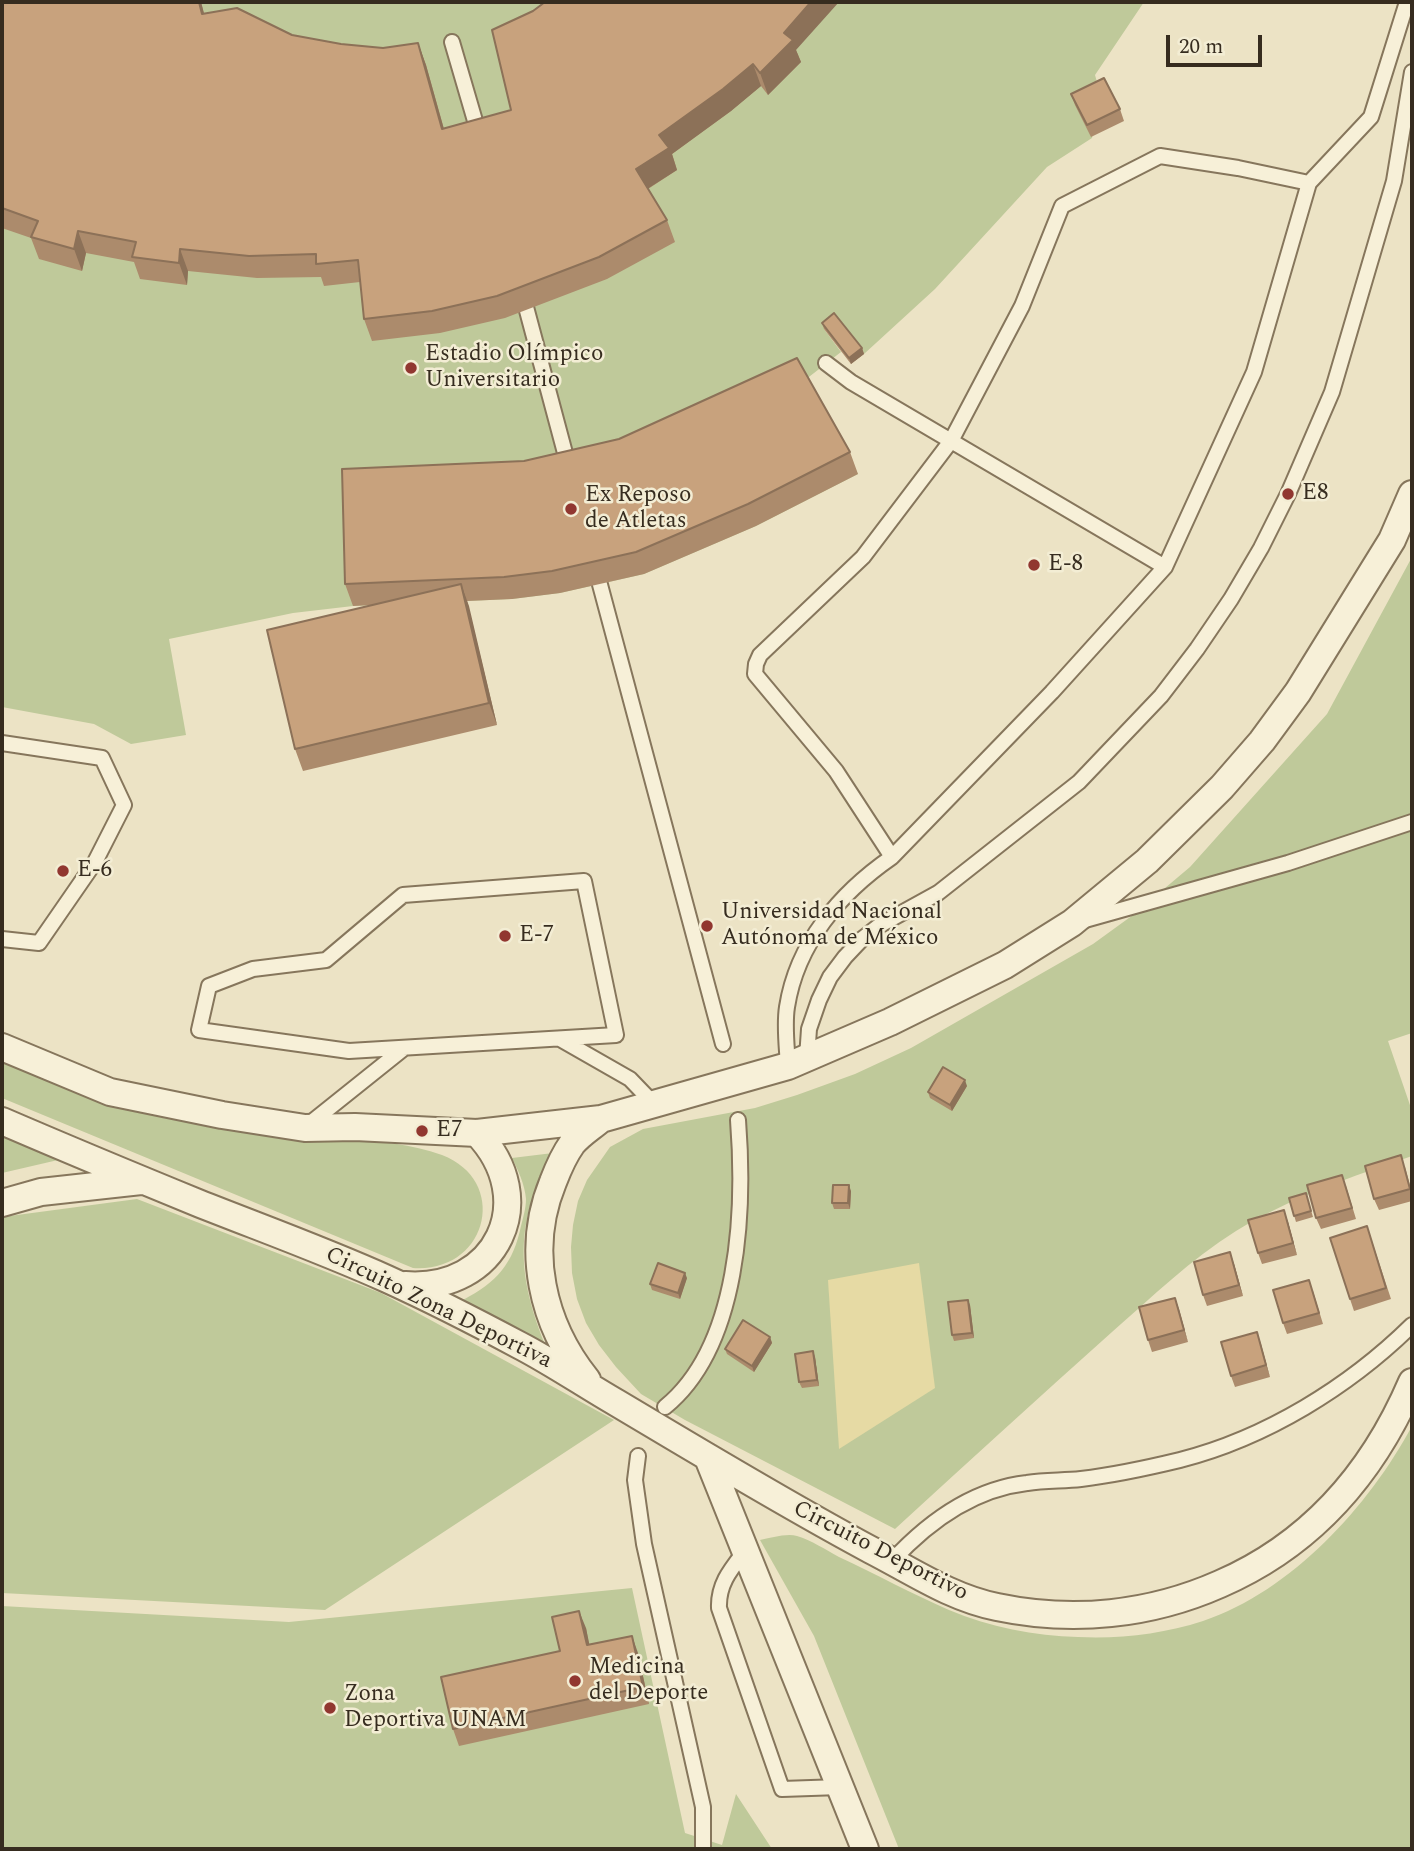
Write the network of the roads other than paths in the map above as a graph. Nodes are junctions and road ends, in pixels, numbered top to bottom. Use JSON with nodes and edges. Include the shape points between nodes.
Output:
{"nodes":[{"id":1,"x":1408,"y":2,"type":"edge"},
{"id":2,"x":452,"y":42,"type":"dead end"},
{"id":3,"x":1412,"y":72,"type":"edge"},
{"id":4,"x":482,"y":143,"type":"edge"},
{"id":5,"x":1309,"y":183,"type":"junction"},
{"id":6,"x":519,"y":282,"type":"edge"},
{"id":7,"x":826,"y":363,"type":"dead end"},
{"id":8,"x":951,"y":441,"type":"junction"},
{"id":9,"x":572,"y":480,"type":"edge"},
{"id":10,"x":1412,"y":494,"type":"edge"},
{"id":11,"x":592,"y":555,"type":"edge"},
{"id":12,"x":1165,"y":567,"type":"junction"},
{"id":13,"x":2,"y":743,"type":"edge"},
{"id":14,"x":1412,"y":821,"type":"edge"},
{"id":15,"x":892,"y":857,"type":"junction"},
{"id":16,"x":1072,"y":923,"type":"junction"},
{"id":17,"x":2,"y":939,"type":"edge"},
{"id":18,"x":559,"y":1039,"type":"junction"},
{"id":19,"x":723,"y":1044,"type":"dead end"},
{"id":20,"x":2,"y":1047,"type":"edge"},
{"id":21,"x":403,"y":1049,"type":"junction"},
{"id":22,"x":787,"y":1066,"type":"junction"},
{"id":23,"x":655,"y":1105,"type":"junction"},
{"id":24,"x":601,"y":1119,"type":"junction"},
{"id":25,"x":738,"y":1120,"type":"dead end"},
{"id":26,"x":2,"y":1121,"type":"edge"},
{"id":27,"x":305,"y":1128,"type":"junction"},
{"id":28,"x":477,"y":1133,"type":"junction"},
{"id":29,"x":142,"y":1181,"type":"junction"},
{"id":30,"x":2,"y":1203,"type":"edge"},
{"id":31,"x":387,"y":1279,"type":"junction"},
{"id":32,"x":1412,"y":1325,"type":"edge"},
{"id":33,"x":1412,"y":1382,"type":"edge"},
{"id":34,"x":592,"y":1386,"type":"junction"},
{"id":35,"x":665,"y":1408,"type":"dead end"},
{"id":36,"x":685,"y":1443,"type":"joint"},
{"id":37,"x":638,"y":1455,"type":"dead end"},
{"id":38,"x":708,"y":1458,"type":"junction"},
{"id":39,"x":746,"y":1551,"type":"junction"},
{"id":40,"x":892,"y":1561,"type":"junction"},
{"id":41,"x":840,"y":1787,"type":"junction"},
{"id":42,"x":703,"y":1849,"type":"edge"},
{"id":43,"x":866,"y":1849,"type":"edge"}],
"edges":[{"from":1,"to":5,"type":"lane","via":[[1371,117]]},
{"from":2,"to":4,"type":"lane"},
{"from":3,"to":22,"type":"lane","via":[[1394,181],[1332,393],[1288,494],[1231,599],[1161,696],[1079,782],[937,893],[862,939],[830,977]]},
{"from":5,"to":8,"type":"lane","via":[[1160,156],[1062,206],[1022,306]]},
{"from":5,"to":12,"type":"lane","via":[[1254,372]]},
{"from":6,"to":9,"type":"lane"},
{"from":7,"to":8,"type":"lane"},
{"from":8,"to":12,"type":"lane"},
{"from":8,"to":15,"type":"lane","via":[[863,557],[755,664],[755,674],[836,771]]},
{"from":10,"to":16,"type":"street","via":[[1392,540],[1298,692],[1262,741],[1186,825]]},
{"from":11,"to":19,"type":"lane"},
{"from":12,"to":15,"type":"lane"},
{"from":13,"to":17,"type":"lane","via":[[102,758],[124,805],[95,862],[39,943]]},
{"from":14,"to":16,"type":"lane","via":[[1288,863]]},
{"from":15,"to":22,"type":"lane","via":[[831,910],[803,957],[787,1009]]},
{"from":16,"to":22,"type":"street","via":[[1005,965]]},
{"from":18,"to":21,"type":"lane"},
{"from":18,"to":21,"type":"lane","via":[[616,1035],[584,881],[403,895],[326,960],[253,969],[209,986],[199,1030],[349,1051]]},
{"from":18,"to":23,"type":"lane","via":[[631,1079]]},
{"from":20,"to":27,"type":"street","via":[[110,1092]]},
{"from":21,"to":27,"type":"lane"},
{"from":22,"to":23,"type":"street"},
{"from":23,"to":24,"type":"street"},
{"from":24,"to":28,"type":"street"},
{"from":24,"to":34,"type":"street","via":[[573,1142],[559,1166],[539,1247],[547,1307],[568,1354]]},
{"from":25,"to":35,"type":"lane","via":[[740,1203],[726,1300],[710,1347],[677,1398]]},
{"from":26,"to":29,"type":"street","name":"Circuito Zona Deportiva"},
{"from":27,"to":28,"type":"street"},
{"from":28,"to":31,"type":"street","via":[[500,1163],[506,1181],[506,1219],[494,1245],[476,1266],[442,1283],[414,1285]]},
{"from":29,"to":30,"type":"street","name":"Circuito Zona Deportiva","via":[[41,1192]]},
{"from":29,"to":31,"type":"street","name":"Circuito Zona Deportiva"},
{"from":31,"to":34,"type":"street","name":"Circuito Zona Deportiva"},
{"from":32,"to":40,"type":"lane","via":[[1358,1371],[1275,1423],[1184,1459],[1132,1472],[1000,1489],[952,1510],[910,1541]]},
{"from":33,"to":40,"type":"street","name":"Circuito Deportivo","via":[[1379,1448],[1332,1508],[1272,1556],[1199,1593],[1118,1613],[1036,1614],[955,1595]]},
{"from":34,"to":36,"type":"street","name":"Circuito Zona Deportiva"},
{"from":36,"to":38,"type":"street","name":"Circuito Deportivo"},
{"from":37,"to":42,"type":"lane","via":[[635,1480],[644,1544],[703,1807]]},
{"from":38,"to":39,"type":"street"},
{"from":38,"to":40,"type":"street","name":"Circuito Deportivo"},
{"from":39,"to":41,"type":"street"},
{"from":39,"to":41,"type":"lane","via":[[718,1593],[719,1608],[782,1789]]},
{"from":41,"to":43,"type":"street"}]}
